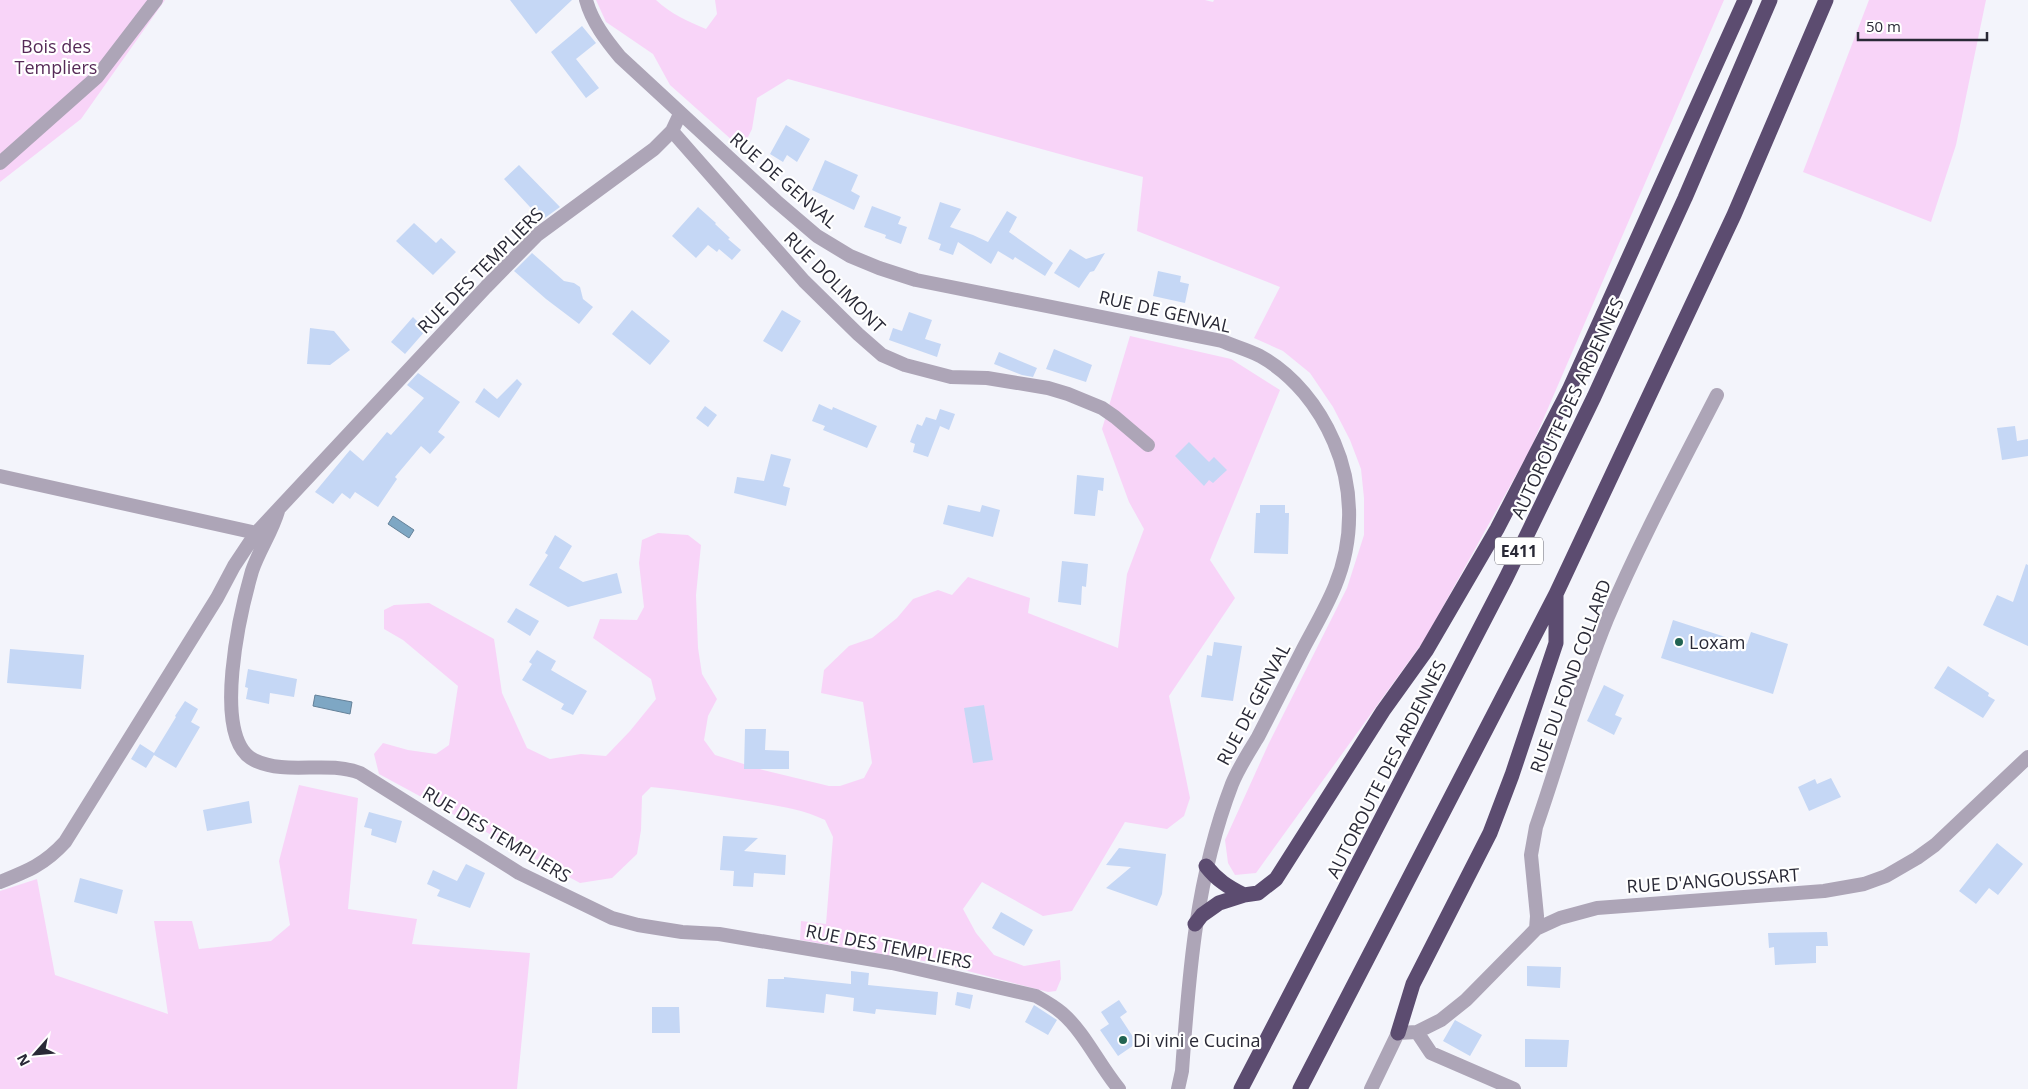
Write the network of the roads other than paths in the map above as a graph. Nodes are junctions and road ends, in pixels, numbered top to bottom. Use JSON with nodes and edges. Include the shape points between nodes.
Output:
{"nodes":[{"id":1,"x":156,"y":0,"type":"edge"},
{"id":2,"x":586,"y":0,"type":"edge"},
{"id":3,"x":1745,"y":0,"type":"edge"},
{"id":4,"x":1770,"y":0,"type":"edge"},
{"id":5,"x":1826,"y":0,"type":"edge"},
{"id":6,"x":680,"y":114,"type":"junction"},
{"id":7,"x":672,"y":131,"type":"junction"},
{"id":8,"x":0,"y":163,"type":"edge"},
{"id":9,"x":1717,"y":395,"type":"dead end"},
{"id":10,"x":1148,"y":445,"type":"dead end"},
{"id":11,"x":0,"y":476,"type":"edge"},
{"id":12,"x":278,"y":511,"type":"junction"},
{"id":13,"x":256,"y":533,"type":"junction"},
{"id":14,"x":1556,"y":594,"type":"junction"},
{"id":15,"x":2028,"y":757,"type":"edge"},
{"id":16,"x":1206,"y":866,"type":"junction"},
{"id":17,"x":0,"y":882,"type":"edge"},
{"id":18,"x":1244,"y":895,"type":"junction"},
{"id":19,"x":1195,"y":924,"type":"junction"},
{"id":20,"x":1536,"y":929,"type":"junction"},
{"id":21,"x":1417,"y":1032,"type":"junction"},
{"id":22,"x":1398,"y":1033,"type":"junction"},
{"id":23,"x":1119,"y":1089,"type":"edge"},
{"id":24,"x":1178,"y":1089,"type":"edge"},
{"id":25,"x":1241,"y":1089,"type":"edge"},
{"id":26,"x":1300,"y":1089,"type":"edge"},
{"id":27,"x":1371,"y":1089,"type":"edge"},
{"id":28,"x":1514,"y":1089,"type":"edge"}],
"edges":[{"from":1,"to":8,"type":"street","via":[[97,77]]},
{"from":2,"to":6,"type":"street","via":[[601,33],[620,57]]},
{"from":3,"to":18,"type":"highway","via":[[1569,390],[1497,529],[1426,650],[1276,878],[1258,893]]},
{"from":4,"to":25,"type":"highway","name":"AUTOROUTE DES ARDENNES","number":"E411","via":[[1685,198],[1594,397],[1510,569]]},
{"from":5,"to":14,"type":"highway","number":"E411","via":[[1734,215]]},
{"from":6,"to":7,"type":"street","name":"RUE DES TEMPLIERS"},
{"from":6,"to":16,"type":"street","name":"RUE DE GENVAL","via":[[817,236],[850,256],[916,280],[1222,341],[1276,366],[1314,405],[1328,428],[1344,470],[1350,519],[1348,545],[1335,586],[1233,782]]},
{"from":7,"to":10,"type":"street","name":"RUE DOLIMONT","via":[[804,281],[882,354],[905,365],[951,377],[987,378],[1068,394],[1102,408]]},
{"from":7,"to":12,"type":"street","name":"RUE DES TEMPLIERS","via":[[649,153],[560,217],[517,254]]},
{"from":9,"to":20,"type":"street","name":"RUE DU FOND COLLARD","via":[[1638,550],[1596,649],[1536,827],[1532,874]]},
{"from":11,"to":13,"type":"street"},
{"from":12,"to":13,"type":"street","name":"RUE DES TEMPLIERS"},
{"from":12,"to":23,"type":"street","name":"RUE DES TEMPLIERS","via":[[252,572],[231,684],[234,732],[241,747],[254,760],[276,766],[348,768],[360,772],[512,868],[612,918],[638,925],[719,934],[892,963],[1036,996],[1051,1004],[1073,1024]]},
{"from":13,"to":17,"type":"street","name":"RUE DES TEMPLIERS","via":[[65,842],[42,863]]},
{"from":14,"to":22,"type":"highway","via":[[1556,643],[1512,776],[1490,833],[1413,984]]},
{"from":14,"to":26,"type":"highway","number":"E411"},
{"from":15,"to":20,"type":"street","name":"RUE D'ANGOUSSART","via":[[1935,845],[1886,876],[1864,884],[1824,891],[1597,908],[1560,918]]},
{"from":16,"to":18,"type":"highway","via":[[1227,887]]},
{"from":16,"to":19,"type":"street","name":"RUE DE GENVAL"},
{"from":18,"to":19,"type":"highway","via":[[1219,903]]},
{"from":19,"to":24,"type":"street","name":"RUE DE GENVAL"},
{"from":20,"to":21,"type":"street","name":"RUE D'ANGOUSSART","via":[[1466,1000],[1441,1020]]},
{"from":21,"to":22,"type":"street","name":"RUE D'ANGOUSSART"},
{"from":21,"to":28,"type":"street","via":[[1431,1053]]},
{"from":22,"to":27,"type":"street"}]}
